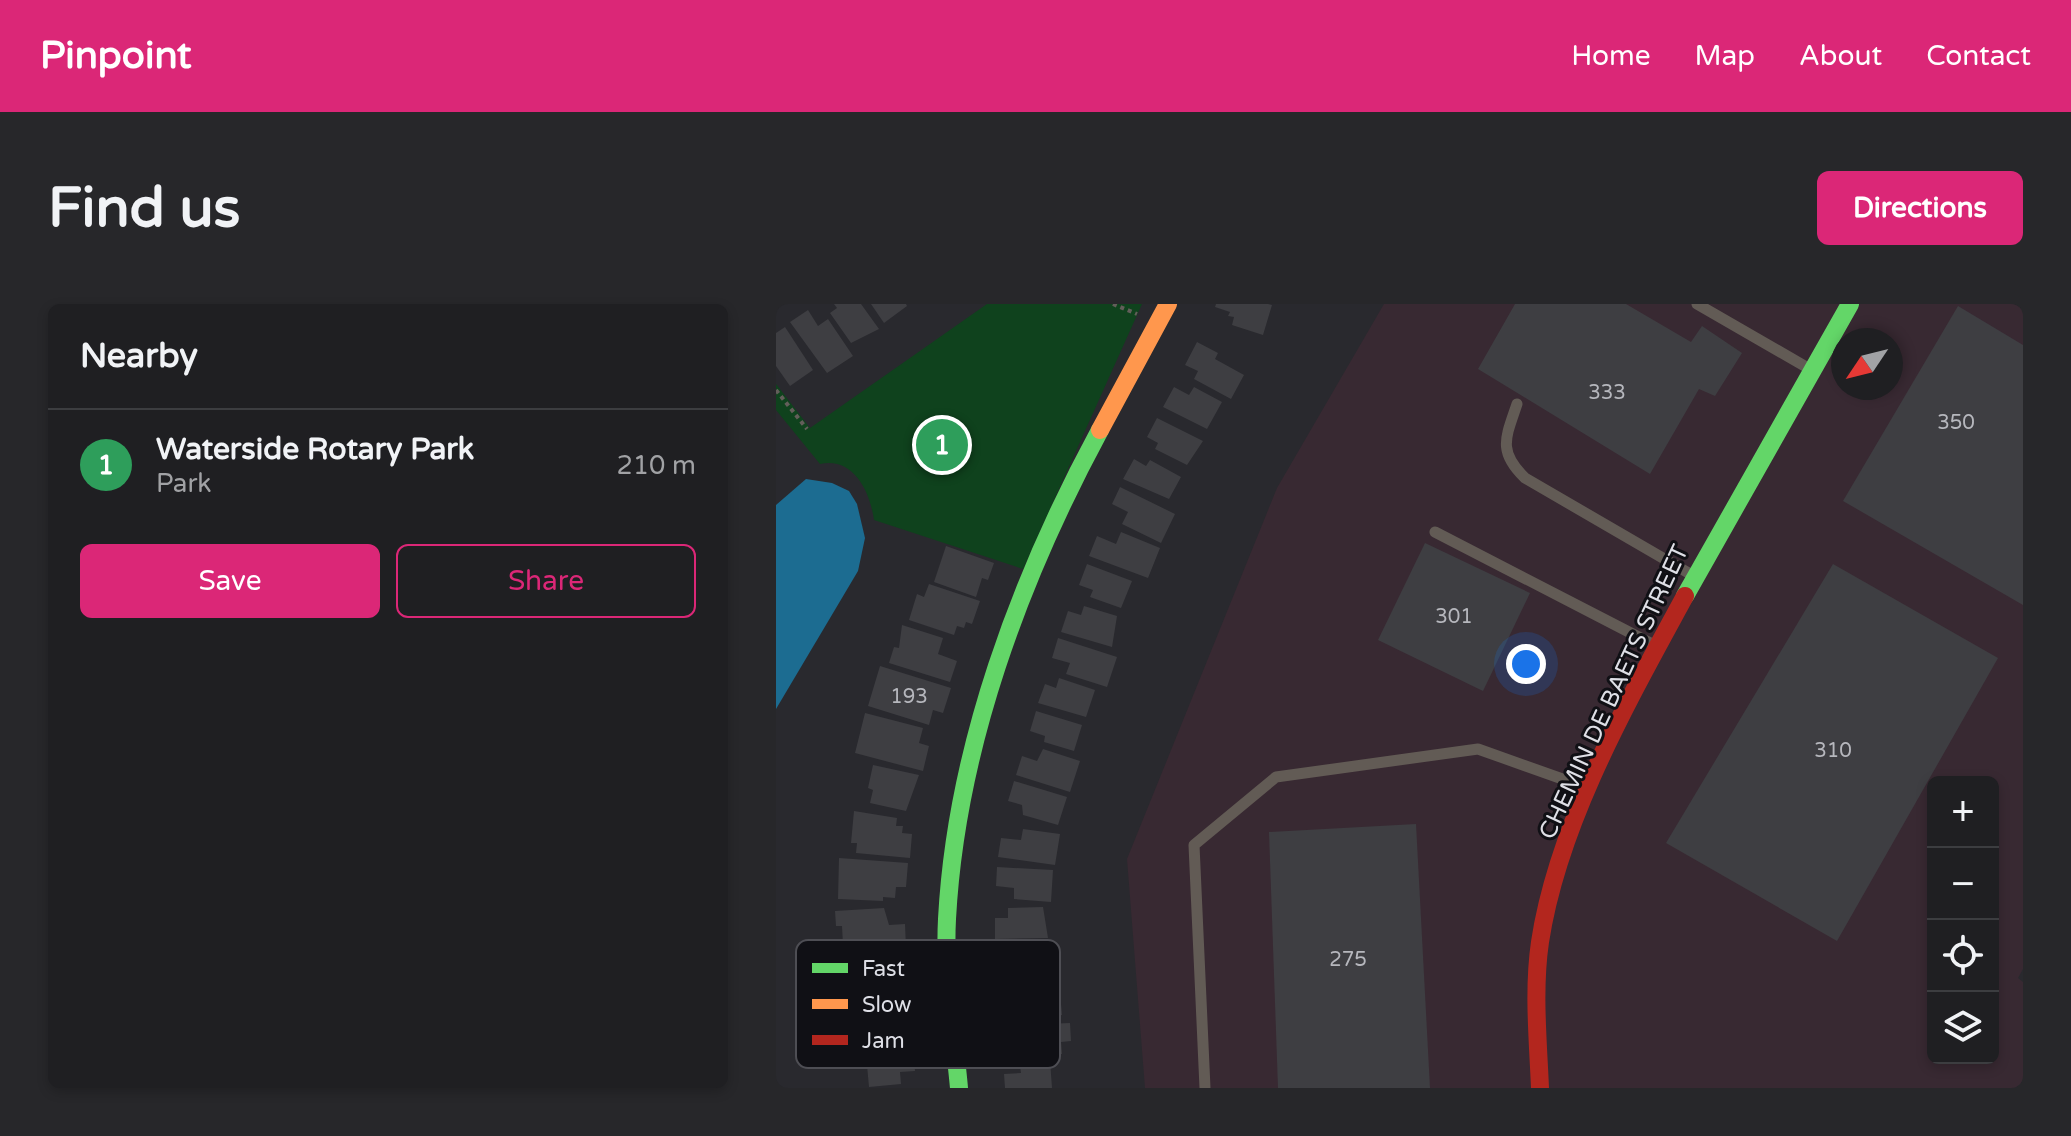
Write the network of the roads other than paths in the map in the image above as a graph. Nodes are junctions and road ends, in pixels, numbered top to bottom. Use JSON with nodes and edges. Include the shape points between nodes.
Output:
{"nodes":[{"id":1,"x":1168,"y":304,"type":"edge"},
{"id":2,"x":1697,"y":304,"type":"edge"},
{"id":3,"x":1850,"y":304,"type":"edge"},
{"id":4,"x":1812,"y":371,"type":"junction"},
{"id":5,"x":1517,"y":404,"type":"dead end"},
{"id":6,"x":1435,"y":532,"type":"dead end"},
{"id":7,"x":1693,"y":575,"type":"junction"},
{"id":8,"x":1657,"y":646,"type":"junction"},
{"id":9,"x":1589,"y":790,"type":"junction"},
{"id":10,"x":948,"y":940,"type":"edge"},
{"id":11,"x":958,"y":1068,"type":"edge"},
{"id":12,"x":959,"y":1088,"type":"edge"},
{"id":13,"x":1205,"y":1088,"type":"edge"},
{"id":14,"x":1540,"y":1088,"type":"edge"}],
"edges":[{"from":1,"to":10,"type":"street","via":[[1039,557],[995,681],[959,817]]},
{"from":2,"to":4,"type":"lane"},
{"from":3,"to":4,"type":"street","name":"CHEMIN DE BAETS STREET"},
{"from":4,"to":7,"type":"street","name":"CHEMIN DE BAETS STREET"},
{"from":5,"to":7,"type":"lane","via":[[1505,443],[1510,463],[1525,478]]},
{"from":6,"to":8,"type":"lane"},
{"from":7,"to":8,"type":"street","name":"CHEMIN DE BAETS STREET"},
{"from":8,"to":9,"type":"street","name":"CHEMIN DE BAETS STREET"},
{"from":9,"to":13,"type":"lane","via":[[1478,749],[1276,777],[1194,845]]},
{"from":9,"to":14,"type":"street","name":"CHEMIN DE BAETS STREET","via":[[1554,875],[1542,928],[1537,986]]},
{"from":11,"to":12,"type":"street"}]}
